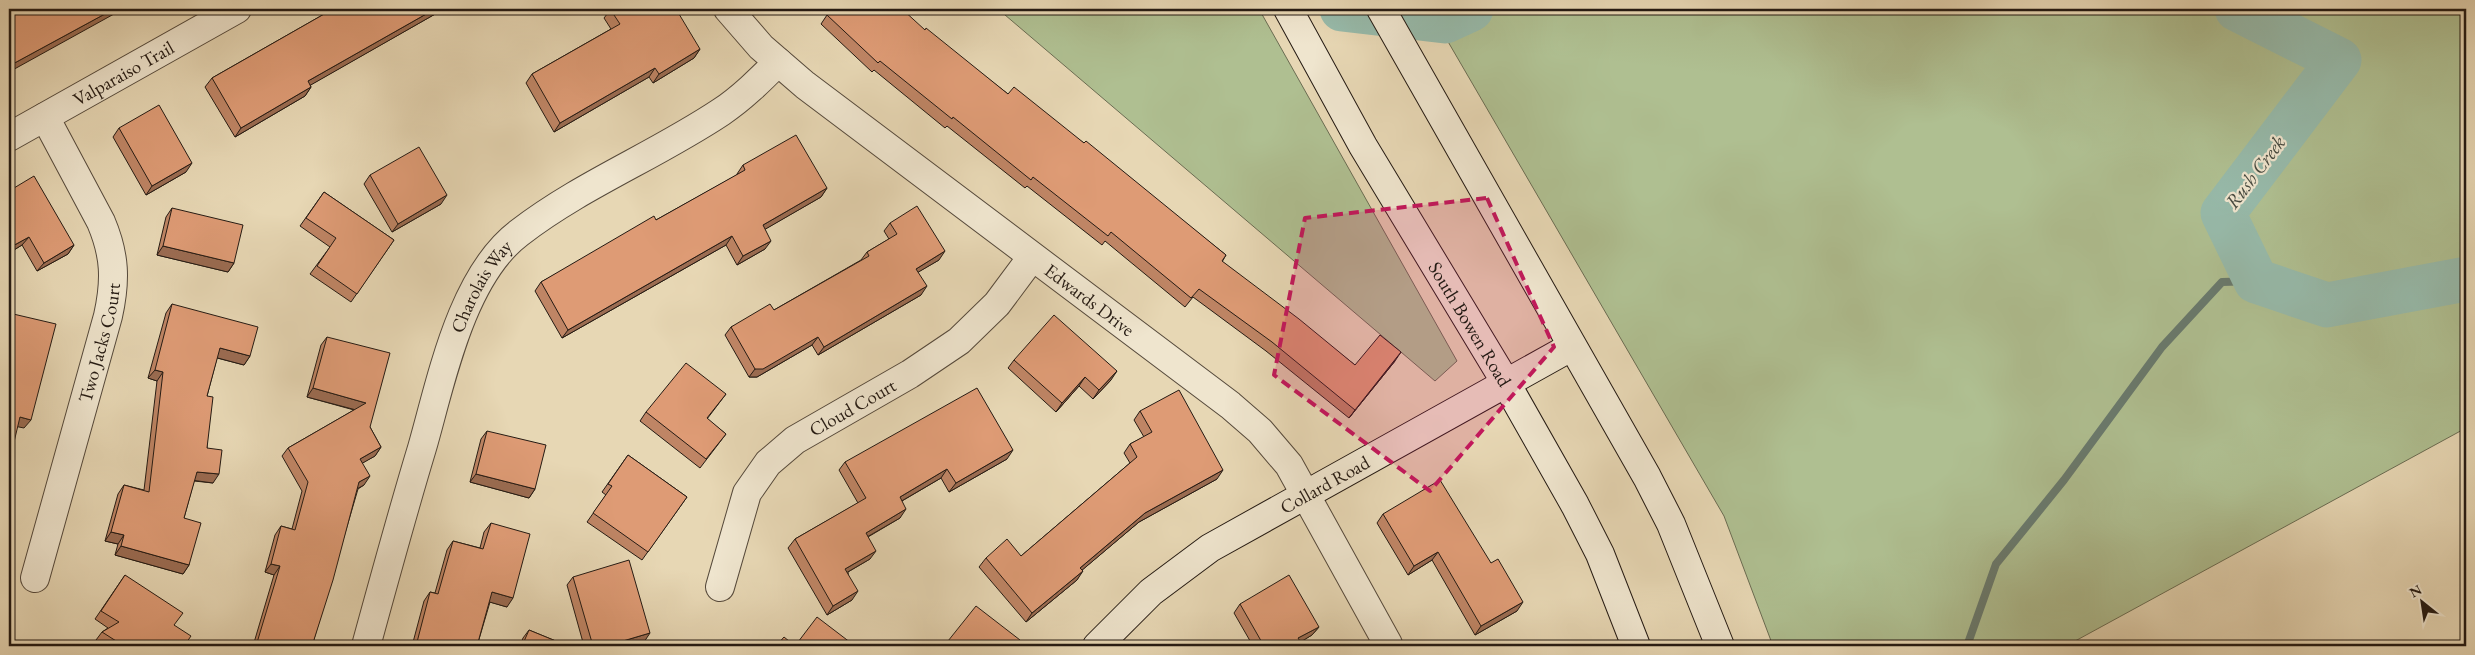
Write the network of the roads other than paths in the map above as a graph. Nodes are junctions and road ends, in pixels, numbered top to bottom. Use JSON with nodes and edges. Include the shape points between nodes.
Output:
{"nodes":[{"id":1,"x":238,"y":9,"type":"edge"},
{"id":2,"x":728,"y":9,"type":"edge"},
{"id":3,"x":1288,"y":9,"type":"edge"},
{"id":4,"x":1381,"y":9,"type":"edge"},
{"id":5,"x":778,"y":62,"type":"junction"},
{"id":6,"x":45,"y":117,"type":"junction"},
{"id":7,"x":9,"y":137,"type":"edge"},
{"id":8,"x":1032,"y":257,"type":"junction"},
{"id":9,"x":1571,"y":347,"type":"junction"},
{"id":10,"x":1506,"y":383,"type":"junction"},
{"id":11,"x":1306,"y":493,"type":"junction"},
{"id":12,"x":36,"y":578,"type":"dead end"},
{"id":13,"x":720,"y":587,"type":"dead end"},
{"id":14,"x":1388,"y":644,"type":"dead end"},
{"id":15,"x":366,"y":646,"type":"edge"},
{"id":16,"x":1097,"y":646,"type":"edge"},
{"id":17,"x":1636,"y":646,"type":"edge"},
{"id":18,"x":1720,"y":646,"type":"edge"}],
"edges":[{"from":1,"to":6,"type":"street","name":"Valparaiso Trail"},
{"from":2,"to":5,"type":"street","name":"Edwards Drive"},
{"from":3,"to":10,"type":"street","name":"South Bowen Road","via":[[1363,146]]},
{"from":4,"to":9,"type":"street"},
{"from":5,"to":8,"type":"street","name":"Edwards Drive"},
{"from":5,"to":15,"type":"street","name":"Charolais Way","via":[[720,112],[568,198],[533,223],[510,241],[484,273],[456,329]]},
{"from":6,"to":7,"type":"street","name":"Valparaiso Trail"},
{"from":6,"to":12,"type":"street","name":"Two Jacks Court","via":[[101,222],[115,272],[108,316]]},
{"from":8,"to":11,"type":"street","name":"Edwards Drive","via":[[1246,418],[1289,464]]},
{"from":8,"to":13,"type":"street","name":"Cloud Court","via":[[996,304],[959,341],[910,374],[795,440],[768,464],[747,493]]},
{"from":9,"to":10,"type":"street","name":"Collard Road"},
{"from":9,"to":18,"type":"street","via":[[1671,524]]},
{"from":10,"to":11,"type":"street","name":"Collard Road"},
{"from":10,"to":17,"type":"street","name":"South Bowen Road","via":[[1600,554]]},
{"from":11,"to":14,"type":"street","name":"Edwards Drive"},
{"from":11,"to":16,"type":"street","name":"Collard Road","via":[[1241,529],[1178,570]]}]}
